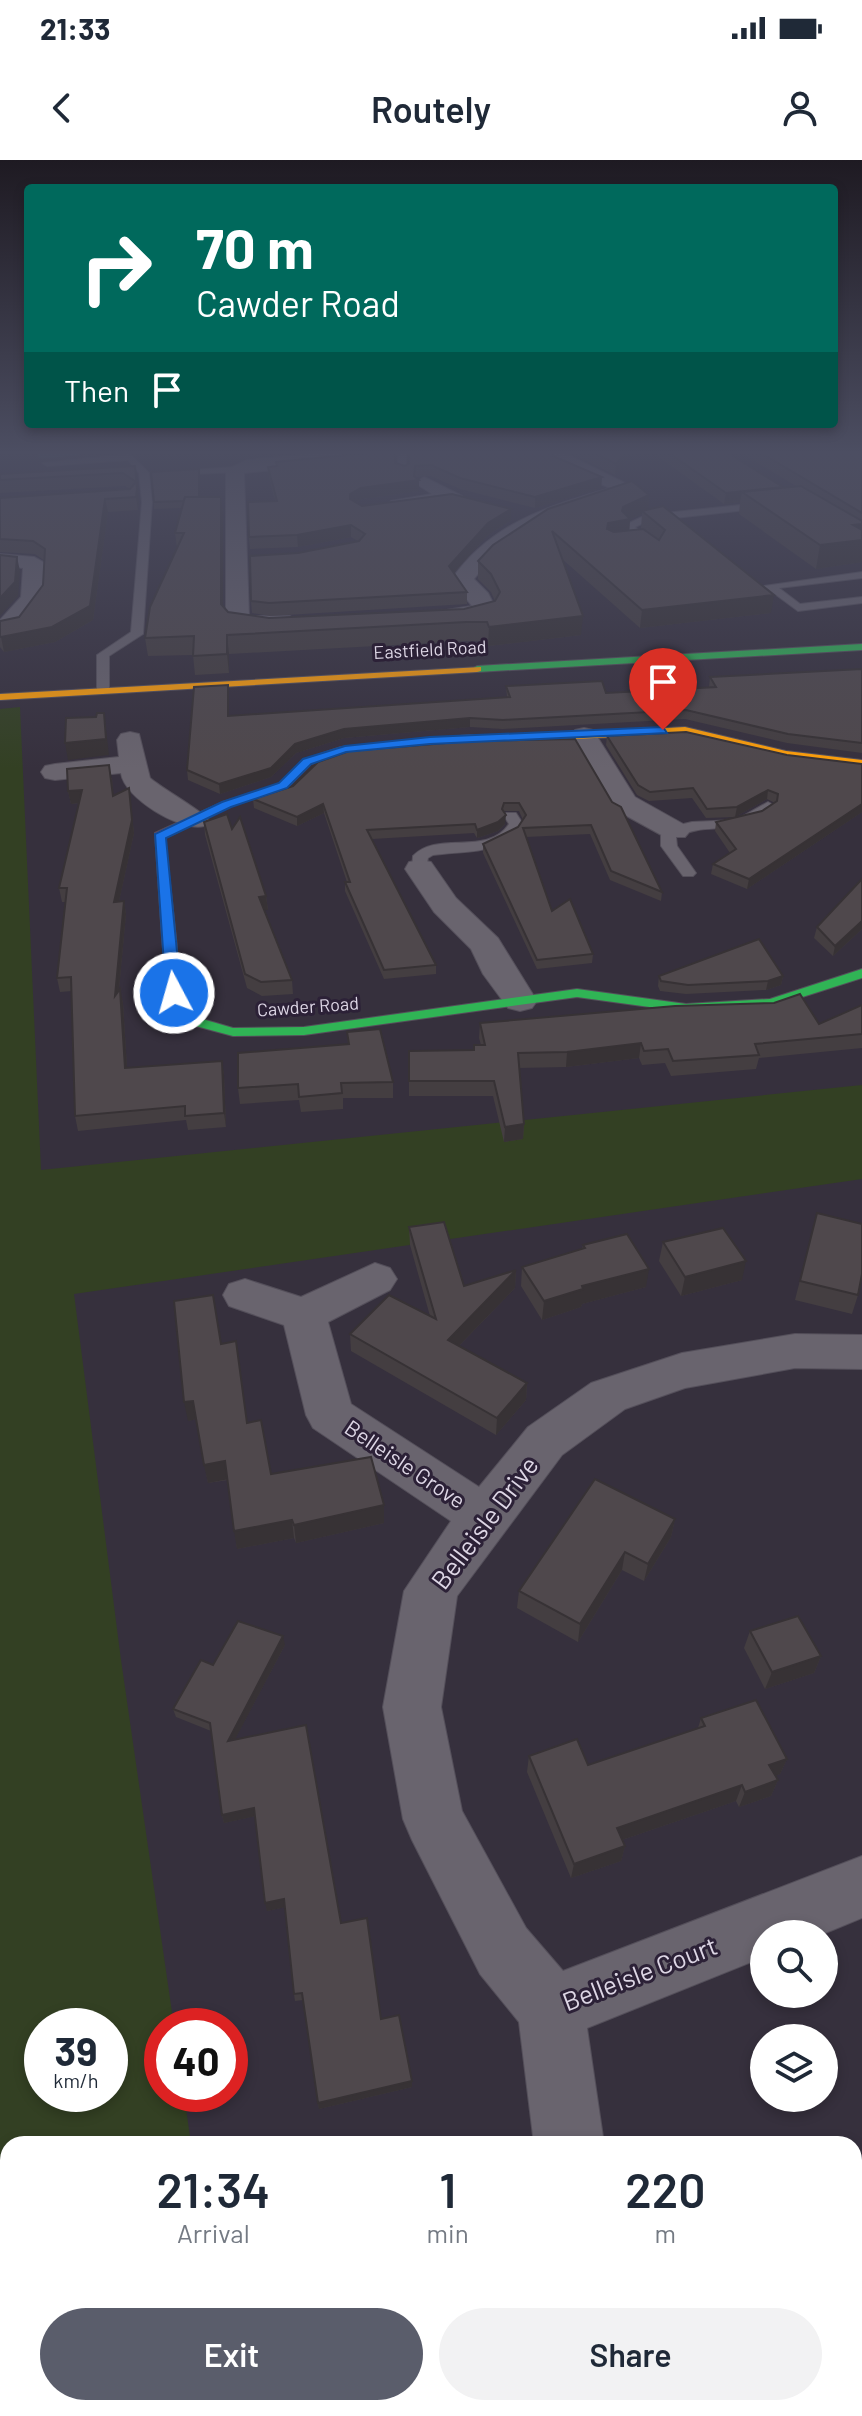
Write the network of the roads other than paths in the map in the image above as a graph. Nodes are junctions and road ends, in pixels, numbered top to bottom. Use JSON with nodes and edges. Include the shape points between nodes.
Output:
{"nodes":[{"id":1,"x":143,"y":558,"type":"edge"},
{"id":2,"x":245,"y":558,"type":"edge"},
{"id":3,"x":479,"y":558,"type":"edge"},
{"id":4,"x":0,"y":560,"type":"edge"},
{"id":5,"x":862,"y":575,"type":"edge"},
{"id":6,"x":862,"y":600,"type":"edge"},
{"id":7,"x":418,"y":619,"type":"edge"},
{"id":8,"x":315,"y":622,"type":"edge"},
{"id":9,"x":0,"y":627,"type":"edge"},
{"id":10,"x":862,"y":647,"type":"edge"},
{"id":11,"x":103,"y":690,"type":"junction"},
{"id":12,"x":0,"y":697,"type":"edge"},
{"id":13,"x":584,"y":736,"type":"junction"},
{"id":14,"x":862,"y":763,"type":"edge"},
{"id":15,"x":55,"y":772,"type":"dead end"},
{"id":16,"x":768,"y":806,"type":"edge"},
{"id":17,"x":511,"y":816,"type":"edge"},
{"id":18,"x":194,"y":820,"type":"junction"},
{"id":19,"x":675,"y":831,"type":"junction"},
{"id":20,"x":420,"y":869,"type":"joint"},
{"id":21,"x":688,"y":873,"type":"dead end"},
{"id":22,"x":862,"y":973,"type":"edge"},
{"id":23,"x":520,"y":1001,"type":"junction"},
{"id":24,"x":375,"y":1279,"type":"dead end"},
{"id":25,"x":245,"y":1295,"type":"dead end"},
{"id":26,"x":304,"y":1315,"type":"junction"},
{"id":27,"x":862,"y":1352,"type":"edge"},
{"id":28,"x":485,"y":1517,"type":"junction"},
{"id":29,"x":862,"y":1887,"type":"edge"},
{"id":30,"x":551,"y":2009,"type":"junction"},
{"id":31,"x":568,"y":2136,"type":"edge"}],
"edges":[{"from":1,"to":11,"type":"lane","via":[[137,634],[103,655]]},
{"from":2,"to":8,"type":"street","via":[[238,622]]},
{"from":3,"to":7,"type":"street","via":[[462,580],[486,611]]},
{"from":4,"to":9,"type":"street","via":[[34,563],[32,597],[12,625]]},
{"from":5,"to":6,"type":"lane","via":[[769,586],[798,608]]},
{"from":10,"to":11,"type":"street","name":"Eastfield Road"},
{"from":11,"to":12,"type":"street","name":"Eastfield Road"},
{"from":13,"to":14,"type":"street","name":"Cawder Road","via":[[685,730],[786,754]]},
{"from":13,"to":18,"type":"street","name":"Cawder Road","via":[[470,738],[345,749],[307,762],[283,786]]},
{"from":13,"to":19,"type":"street","via":[[624,803]]},
{"from":15,"to":18,"type":"street","via":[[132,752],[136,781]]},
{"from":16,"to":19,"type":"lane","via":[[747,824]]},
{"from":17,"to":20,"type":"lane","via":[[516,824],[501,840],[429,851],[418,863]]},
{"from":18,"to":23,"type":"street","name":"Cawder Road","via":[[159,836],[174,993],[186,1019],[233,1032],[304,1031]]},
{"from":19,"to":21,"type":"lane","via":[[668,835],[669,846]]},
{"from":20,"to":23,"type":"street","via":[[445,905],[486,945]]},
{"from":22,"to":23,"type":"street","name":"Cawder Road","via":[[771,1003],[686,1008],[577,993]]},
{"from":24,"to":26,"type":"street"},
{"from":25,"to":26,"type":"street"},
{"from":26,"to":28,"type":"street","name":"Belleisle Grove","via":[[330,1415]]},
{"from":27,"to":28,"type":"street","name":"Belleisle Drive","via":[[795,1351],[682,1371],[608,1396],[545,1441]]},
{"from":28,"to":30,"type":"street","name":"Belleisle Drive","via":[[431,1591],[412,1707],[433,1819],[503,1951]]},
{"from":29,"to":30,"type":"street","name":"Belleisle Court"},
{"from":30,"to":31,"type":"street"}]}
